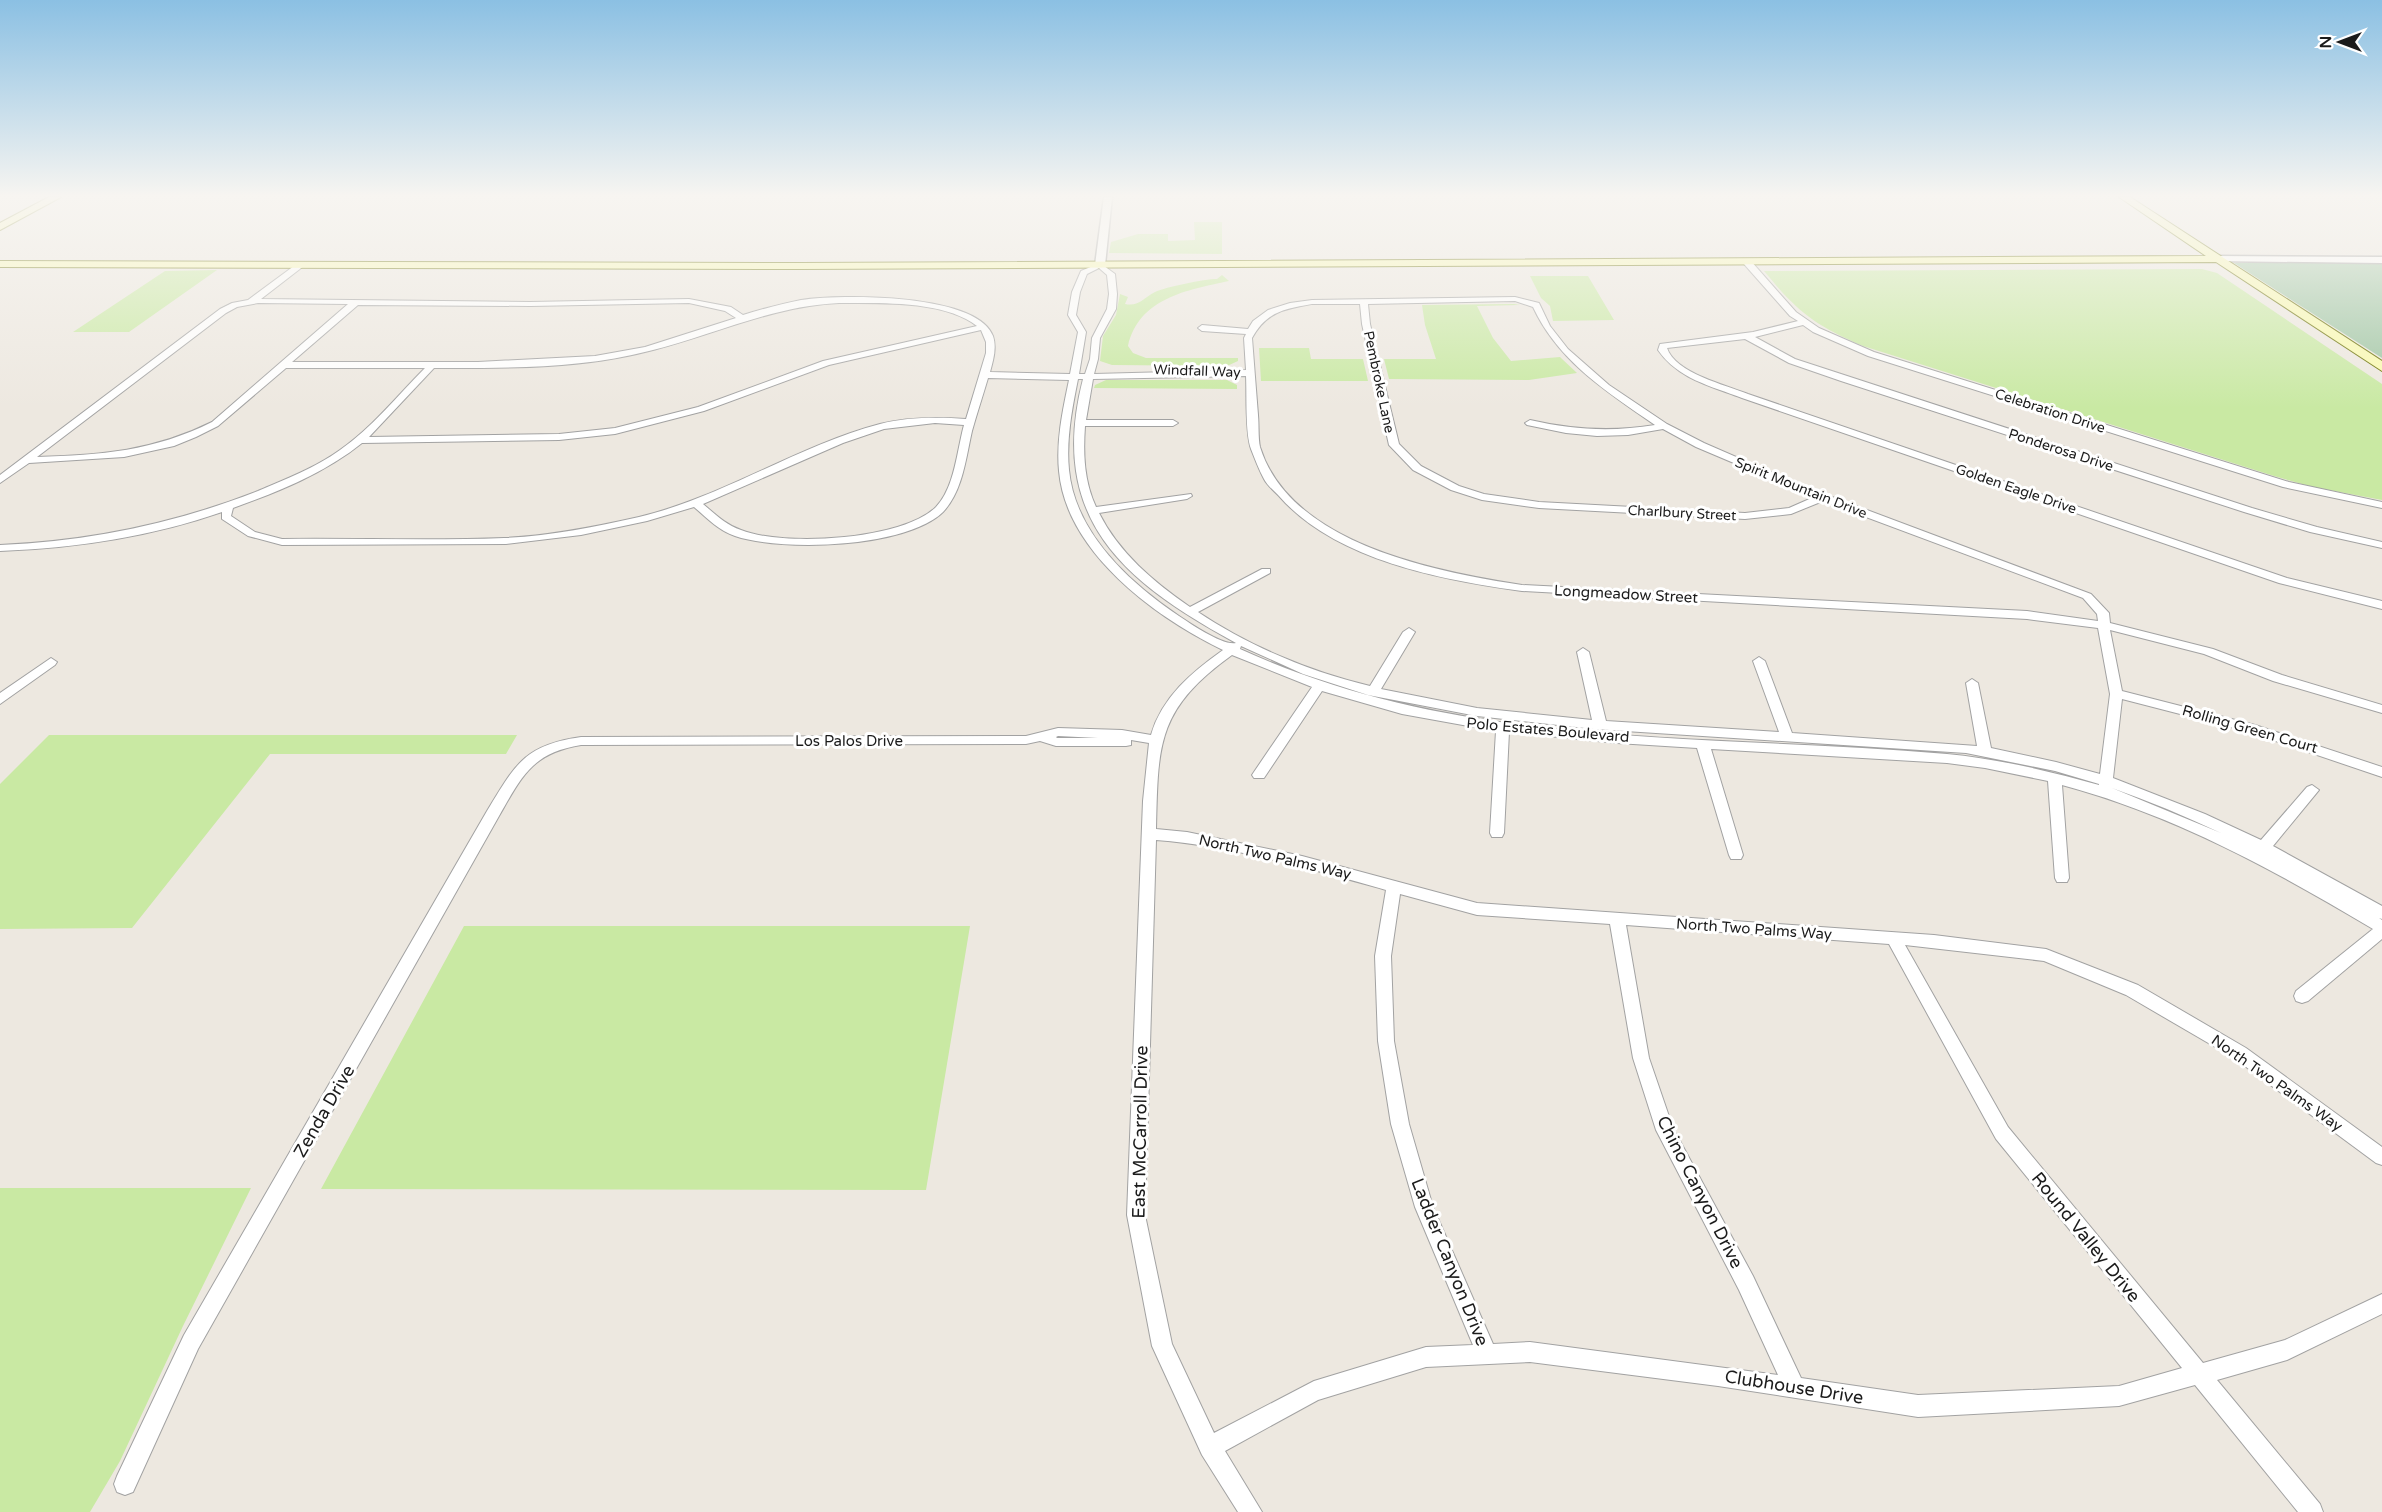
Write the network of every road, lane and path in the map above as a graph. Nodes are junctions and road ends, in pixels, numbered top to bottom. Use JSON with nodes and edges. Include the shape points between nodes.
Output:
{"nodes":[{"id":1,"x":298,"y":268,"type":"edge"},
{"id":2,"x":1096,"y":268,"type":"edge"},
{"id":3,"x":1102,"y":268,"type":"edge"},
{"id":4,"x":1752,"y":268,"type":"edge"},
{"id":5,"x":2230,"y":268,"type":"edge"},
{"id":6,"x":252,"y":301,"type":"junction"},
{"id":7,"x":1364,"y":301,"type":"junction"},
{"id":8,"x":356,"y":302,"type":"junction"},
{"id":9,"x":743,"y":319,"type":"junction"},
{"id":10,"x":1804,"y":322,"type":"junction"},
{"id":11,"x":982,"y":327,"type":"junction"},
{"id":12,"x":1202,"y":328,"type":"dead end"},
{"id":13,"x":1250,"y":332,"type":"junction"},
{"id":14,"x":1747,"y":336,"type":"junction"},
{"id":15,"x":282,"y":365,"type":"junction"},
{"id":16,"x":432,"y":365,"type":"junction"},
{"id":17,"x":2382,"y":367,"type":"edge"},
{"id":18,"x":985,"y":372,"type":"junction"},
{"id":19,"x":1076,"y":372,"type":"junction"},
{"id":20,"x":1090,"y":372,"type":"junction"},
{"id":21,"x":1250,"y":373,"type":"junction"},
{"id":22,"x":970,"y":422,"type":"junction"},
{"id":23,"x":1082,"y":423,"type":"junction"},
{"id":24,"x":1173,"y":423,"type":"dead end"},
{"id":25,"x":1530,"y":423,"type":"dead end"},
{"id":26,"x":1664,"y":426,"type":"junction"},
{"id":27,"x":359,"y":440,"type":"junction"},
{"id":28,"x":28,"y":460,"type":"junction"},
{"id":29,"x":0,"y":480,"type":"edge"},
{"id":30,"x":1187,"y":496,"type":"dead end"},
{"id":31,"x":1822,"y":497,"type":"junction"},
{"id":32,"x":696,"y":502,"type":"junction"},
{"id":33,"x":2382,"y":505,"type":"edge"},
{"id":34,"x":1539,"y":506,"type":"joint"},
{"id":35,"x":228,"y":507,"type":"junction"},
{"id":36,"x":1092,"y":512,"type":"junction"},
{"id":37,"x":2382,"y":545,"type":"edge"},
{"id":38,"x":0,"y":548,"type":"edge"},
{"id":39,"x":1266,"y":571,"type":"dead end"},
{"id":40,"x":2382,"y":605,"type":"edge"},
{"id":41,"x":1189,"y":612,"type":"junction"},
{"id":42,"x":2104,"y":625,"type":"junction"},
{"id":43,"x":1408,"y":632,"type":"dead end"},
{"id":44,"x":1236,"y":646,"type":"junction"},
{"id":45,"x":1583,"y":652,"type":"dead end"},
{"id":46,"x":1759,"y":661,"type":"dead end"},
{"id":47,"x":2235,"y":661,"type":"junction"},
{"id":48,"x":51,"y":662,"type":"dead end"},
{"id":49,"x":1972,"y":682,"type":"dead end"},
{"id":50,"x":1319,"y":686,"type":"junction"},
{"id":51,"x":1373,"y":692,"type":"junction"},
{"id":52,"x":2116,"y":694,"type":"junction"},
{"id":53,"x":0,"y":700,"type":"edge"},
{"id":54,"x":2382,"y":700,"type":"edge"},
{"id":55,"x":2382,"y":709,"type":"edge"},
{"id":56,"x":1600,"y":725,"type":"junction"},
{"id":57,"x":1503,"y":728,"type":"junction"},
{"id":58,"x":1787,"y":736,"type":"junction"},
{"id":59,"x":1155,"y":741,"type":"junction"},
{"id":60,"x":1702,"y":743,"type":"junction"},
{"id":61,"x":542,"y":750,"type":"joint"},
{"id":62,"x":1985,"y":752,"type":"junction"},
{"id":63,"x":2382,"y":772,"type":"edge"},
{"id":64,"x":1259,"y":775,"type":"dead end"},
{"id":65,"x":2055,"y":777,"type":"junction"},
{"id":66,"x":2105,"y":786,"type":"junction"},
{"id":67,"x":2312,"y":790,"type":"dead end"},
{"id":68,"x":1497,"y":833,"type":"dead end"},
{"id":69,"x":1149,"y":834,"type":"junction"},
{"id":70,"x":2267,"y":842,"type":"junction"},
{"id":71,"x":1736,"y":855,"type":"dead end"},
{"id":72,"x":2062,"y":878,"type":"dead end"},
{"id":73,"x":1394,"y":886,"type":"junction"},
{"id":74,"x":2382,"y":913,"type":"edge"},
{"id":75,"x":1617,"y":919,"type":"junction"},
{"id":76,"x":2382,"y":928,"type":"edge"},
{"id":77,"x":1894,"y":939,"type":"junction"},
{"id":78,"x":2302,"y":996,"type":"dead end"},
{"id":79,"x":2382,"y":1157,"type":"edge"},
{"id":80,"x":2382,"y":1304,"type":"edge"},
{"id":81,"x":1487,"y":1354,"type":"junction"},
{"id":82,"x":2198,"y":1374,"type":"junction"},
{"id":83,"x":1794,"y":1387,"type":"junction"},
{"id":84,"x":1210,"y":1447,"type":"junction"},
{"id":85,"x":125,"y":1484,"type":"dead end"},
{"id":86,"x":1251,"y":1512,"type":"edge"},
{"id":87,"x":2312,"y":1512,"type":"edge"}],
"edges":[{"from":1,"to":6,"type":"street"},
{"from":2,"to":19,"type":"street","name":"Polo Estates Boulevard","via":[[1084,273],[1076,292],[1072,315],[1082,332]]},
{"from":3,"to":20,"type":"street","name":"Polo Estates Boulevard","via":[[1111,273],[1113,292],[1109,315],[1097,334]]},
{"from":4,"to":10,"type":"street","name":"Celebration Drive","via":[[1778,300]]},
{"from":5,"to":17,"type":"main road"},
{"from":6,"to":8,"type":"street"},
{"from":6,"to":28,"type":"street","via":[[223,311]]},
{"from":7,"to":13,"type":"street","via":[[1331,300],[1291,306],[1264,316]]},
{"from":7,"to":26,"type":"street","name":"Spirit Mountain Drive","via":[[1527,301],[1536,305],[1546,326],[1577,364]]},
{"from":7,"to":34,"type":"street","name":"Pembroke Lane","via":[[1389,432],[1402,456],[1455,488],[1482,497]]},
{"from":8,"to":9,"type":"street","via":[[689,301],[728,309]]},
{"from":8,"to":15,"type":"street"},
{"from":9,"to":11,"type":"street","via":[[803,303],[879,302],[963,313]]},
{"from":9,"to":16,"type":"street","via":[[617,356]]},
{"from":10,"to":14,"type":"street"},
{"from":10,"to":33,"type":"street","name":"Celebration Drive","via":[[1852,347],[1938,375],[2287,485]]},
{"from":11,"to":18,"type":"street","via":[[990,336],[992,347]]},
{"from":11,"to":27,"type":"street","via":[[826,363],[701,408],[615,431],[559,437]]},
{"from":12,"to":13,"type":"street"},
{"from":13,"to":21,"type":"street","name":"Longmeadow Street"},
{"from":14,"to":37,"type":"street","name":"Ponderosa Drive","via":[[1792,361],[1844,379],[2248,510]]},
{"from":14,"to":40,"type":"street","name":"Golden Eagle Drive","via":[[1677,343],[1663,346],[1662,350],[1666,358],[1687,373],[1745,396],[2283,581]]},
{"from":15,"to":16,"type":"street"},
{"from":15,"to":28,"type":"street","via":[[215,424],[194,436],[112,457]]},
{"from":16,"to":27,"type":"street"},
{"from":18,"to":19,"type":"street","name":"Windfall Way","via":[[1064,377]]},
{"from":18,"to":22,"type":"street"},
{"from":19,"to":20,"type":"street","name":"Windfall Way"},
{"from":19,"to":44,"type":"street","name":"Polo Estates Boulevard","via":[[1062,464],[1068,494],[1082,527],[1107,561],[1169,615]]},
{"from":20,"to":21,"type":"street","name":"Windfall Way"},
{"from":20,"to":23,"type":"street","name":"Polo Estates Boulevard"},
{"from":21,"to":42,"type":"street","name":"Longmeadow Street","via":[[1255,446],[1258,462],[1269,480],[1300,512],[1347,541],[1432,572],[1532,589],[2027,615]]},
{"from":22,"to":32,"type":"street","via":[[916,421],[874,428]]},
{"from":22,"to":32,"type":"street","via":[[946,501],[927,520],[906,530],[833,541],[757,539],[727,528]]},
{"from":23,"to":24,"type":"street"},
{"from":23,"to":36,"type":"street","name":"Polo Estates Boulevard","via":[[1080,477]]},
{"from":25,"to":26,"type":"street","via":[[1603,435]]},
{"from":26,"to":31,"type":"street","name":"Spirit Mountain Drive","via":[[1725,457]]},
{"from":27,"to":35,"type":"street","via":[[324,465]]},
{"from":28,"to":29,"type":"street"},
{"from":30,"to":36,"type":"street"},
{"from":31,"to":34,"type":"street","name":"Charlbury Street","via":[[1791,511],[1745,516]]},
{"from":31,"to":42,"type":"street","name":"Spirit Mountain Drive","via":[[2075,591],[2097,604]]},
{"from":32,"to":35,"type":"street","via":[[643,519],[581,532],[506,541],[282,542],[239,529],[226,517]]},
{"from":35,"to":38,"type":"street","via":[[164,527],[94,541]]},
{"from":36,"to":41,"type":"street","name":"Polo Estates Boulevard","via":[[1124,557]]},
{"from":39,"to":41,"type":"street"},
{"from":41,"to":44,"type":"street","name":"Polo Estates Boulevard"},
{"from":42,"to":47,"type":"street","name":"Longmeadow Street"},
{"from":42,"to":52,"type":"street"},
{"from":43,"to":51,"type":"street"},
{"from":44,"to":50,"type":"street","name":"Polo Estates Boulevard"},
{"from":44,"to":51,"type":"street","name":"Polo Estates Boulevard"},
{"from":44,"to":59,"type":"street","via":[[1180,690]]},
{"from":45,"to":56,"type":"street"},
{"from":46,"to":58,"type":"street"},
{"from":47,"to":54,"type":"street","via":[[2263,665]]},
{"from":47,"to":55,"type":"street","via":[[2262,673]]},
{"from":48,"to":53,"type":"street"},
{"from":49,"to":62,"type":"street"},
{"from":50,"to":57,"type":"street","name":"Polo Estates Boulevard","via":[[1402,710]]},
{"from":50,"to":64,"type":"street"},
{"from":51,"to":56,"type":"street","name":"Polo Estates Boulevard","via":[[1488,716]]},
{"from":52,"to":63,"type":"street","name":"Rolling Green Court","via":[[2189,711]]},
{"from":52,"to":66,"type":"street"},
{"from":56,"to":58,"type":"street","name":"Polo Estates Boulevard"},
{"from":57,"to":60,"type":"street","name":"Polo Estates Boulevard"},
{"from":57,"to":68,"type":"street"},
{"from":58,"to":62,"type":"street","name":"Polo Estates Boulevard"},
{"from":59,"to":61,"type":"street","name":"Los Palos Drive","via":[[1056,742],[1043,737],[1026,741],[581,741]]},
{"from":59,"to":69,"type":"street","via":[[1150,762]]},
{"from":60,"to":65,"type":"street","name":"Polo Estates Boulevard","via":[[1942,757]]},
{"from":60,"to":71,"type":"street"},
{"from":61,"to":85,"type":"street","name":"Zenda Drive","via":[[528,760],[492,815],[191,1342]]},
{"from":62,"to":66,"type":"street","name":"Polo Estates Boulevard"},
{"from":65,"to":66,"type":"street","name":"Polo Estates Boulevard"},
{"from":65,"to":72,"type":"street"},
{"from":66,"to":70,"type":"street","name":"Polo Estates Boulevard","via":[[2176,806]]},
{"from":66,"to":76,"type":"street","name":"Polo Estates Boulevard","via":[[2233,843]]},
{"from":67,"to":70,"type":"street"},
{"from":69,"to":73,"type":"street","name":"North Two Palms Way","via":[[1187,837],[1302,861]]},
{"from":69,"to":84,"type":"street","name":"East McCarroll Drive","via":[[1136,1215],[1162,1346]]},
{"from":70,"to":74,"type":"street","name":"Polo Estates Boulevard"},
{"from":73,"to":75,"type":"street","name":"North Two Palms Way","via":[[1477,909]]},
{"from":73,"to":81,"type":"street","name":"Ladder Canyon Drive","via":[[1383,956],[1386,1041],[1400,1124],[1424,1207]]},
{"from":75,"to":77,"type":"street","name":"North Two Palms Way"},
{"from":75,"to":83,"type":"street","name":"Chino Canyon Drive","via":[[1641,1058],[1665,1130],[1746,1283]]},
{"from":76,"to":78,"type":"street"},
{"from":77,"to":79,"type":"street","name":"North Two Palms Way","via":[[2046,955],[2132,990],[2240,1053]]},
{"from":77,"to":82,"type":"street","name":"Round Valley Drive","via":[[2002,1133]]},
{"from":80,"to":82,"type":"street","name":"Clubhouse Drive","via":[[2288,1350]]},
{"from":81,"to":83,"type":"street","name":"Clubhouse Drive","via":[[1530,1352]]},
{"from":81,"to":84,"type":"street","name":"Clubhouse Drive","via":[[1426,1357],[1314,1391]]},
{"from":82,"to":83,"type":"street","name":"Clubhouse Drive","via":[[2119,1396],[1918,1406]]},
{"from":82,"to":87,"type":"street","name":"Round Valley Drive"},
{"from":84,"to":86,"type":"street","name":"East McCarroll Drive"}]}
